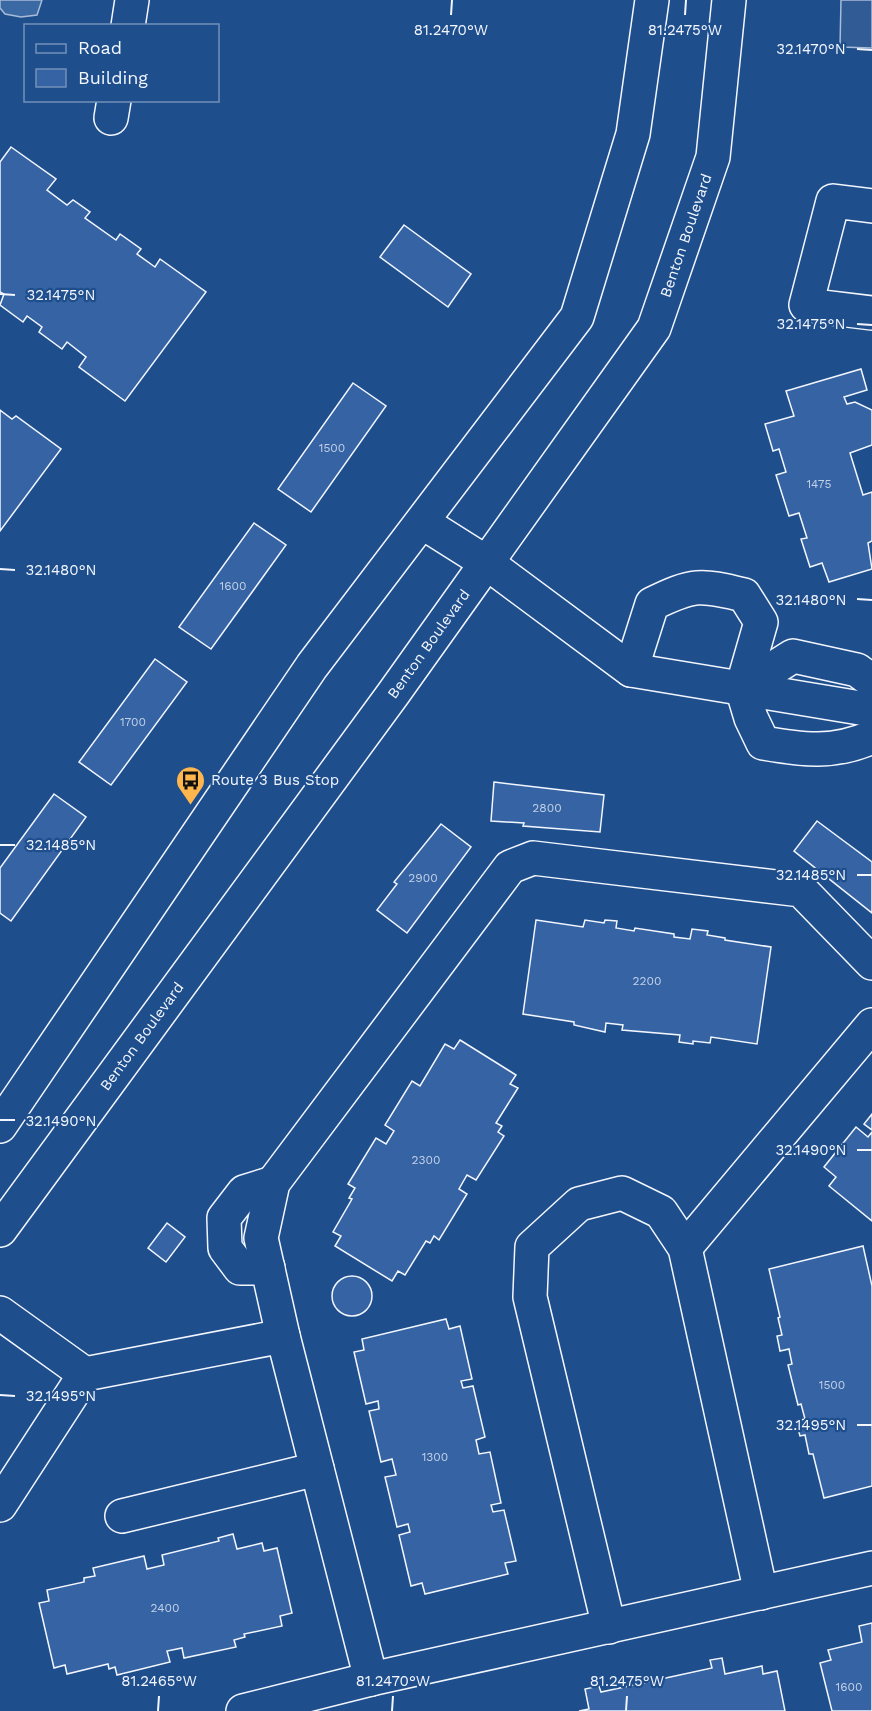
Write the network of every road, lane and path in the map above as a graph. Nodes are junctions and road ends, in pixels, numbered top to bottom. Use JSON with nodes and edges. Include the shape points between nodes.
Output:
{"nodes":[{"id":1,"x":132,"y":0,"type":"edge"},
{"id":2,"x":652,"y":0,"type":"edge"},
{"id":3,"x":729,"y":0,"type":"edge"},
{"id":4,"x":128,"y":24,"type":"edge"},
{"id":5,"x":872,"y":206,"type":"edge"},
{"id":6,"x":872,"y":313,"type":"edge"},
{"id":7,"x":422,"y":522,"type":"junction"},
{"id":8,"x":486,"y":563,"type":"junction"},
{"id":9,"x":631,"y":670,"type":"junction"},
{"id":10,"x":872,"y":681,"type":"edge"},
{"id":11,"x":742,"y":688,"type":"junction"},
{"id":12,"x":872,"y":710,"type":"edge"},
{"id":13,"x":872,"y":737,"type":"edge"},
{"id":14,"x":872,"y":963,"type":"edge"},
{"id":15,"x":872,"y":1025,"type":"edge"},
{"id":16,"x":0,"y":1126,"type":"edge"},
{"id":17,"x":0,"y":1230,"type":"edge"},
{"id":18,"x":686,"y":1248,"type":"junction"},
{"id":19,"x":0,"y":1313,"type":"edge"},
{"id":20,"x":282,"y":1336,"type":"junction"},
{"id":21,"x":86,"y":1374,"type":"junction"},
{"id":22,"x":317,"y":1469,"type":"junction"},
{"id":23,"x":0,"y":1505,"type":"edge"},
{"id":24,"x":122,"y":1516,"type":"dead end"},
{"id":25,"x":872,"y":1568,"type":"edge"},
{"id":26,"x":760,"y":1593,"type":"junction"},
{"id":27,"x":609,"y":1627,"type":"junction"},
{"id":28,"x":371,"y":1679,"type":"junction"},
{"id":29,"x":243,"y":1711,"type":"edge"}],
"edges":[{"from":1,"to":4,"type":"street"},
{"from":2,"to":7,"type":"street","via":[[633,134],[577,317]]},
{"from":3,"to":8,"type":"street","name":"Benton Boulevard","via":[[713,157],[654,328]]},
{"from":5,"to":6,"type":"street","via":[[832,201],[806,305]]},
{"from":7,"to":8,"type":"street"},
{"from":7,"to":16,"type":"street","via":[[312,666]]},
{"from":8,"to":9,"type":"street"},
{"from":8,"to":17,"type":"street","name":"Benton Boulevard"},
{"from":9,"to":11,"type":"street"},
{"from":9,"to":11,"type":"street","via":[[652,604],[682,589],[711,587],[744,596],[761,622]]},
{"from":10,"to":11,"type":"street","via":[[857,670],[793,656]]},
{"from":11,"to":12,"type":"street"},
{"from":11,"to":13,"type":"street","via":[[763,743],[806,750],[850,747]]},
{"from":14,"to":20,"type":"street","via":[[801,890],[533,858],[510,867],[273,1183],[261,1238]]},
{"from":15,"to":18,"type":"street"},
{"from":18,"to":26,"type":"street"},
{"from":18,"to":27,"type":"street","via":[[662,1212],[622,1193],[579,1204],[532,1247],[530,1297]]},
{"from":19,"to":21,"type":"street"},
{"from":20,"to":21,"type":"street"},
{"from":20,"to":22,"type":"street"},
{"from":21,"to":23,"type":"street"},
{"from":22,"to":24,"type":"street"},
{"from":22,"to":28,"type":"street"},
{"from":25,"to":26,"type":"street"},
{"from":26,"to":27,"type":"street"},
{"from":27,"to":28,"type":"street"},
{"from":28,"to":29,"type":"street"}]}
